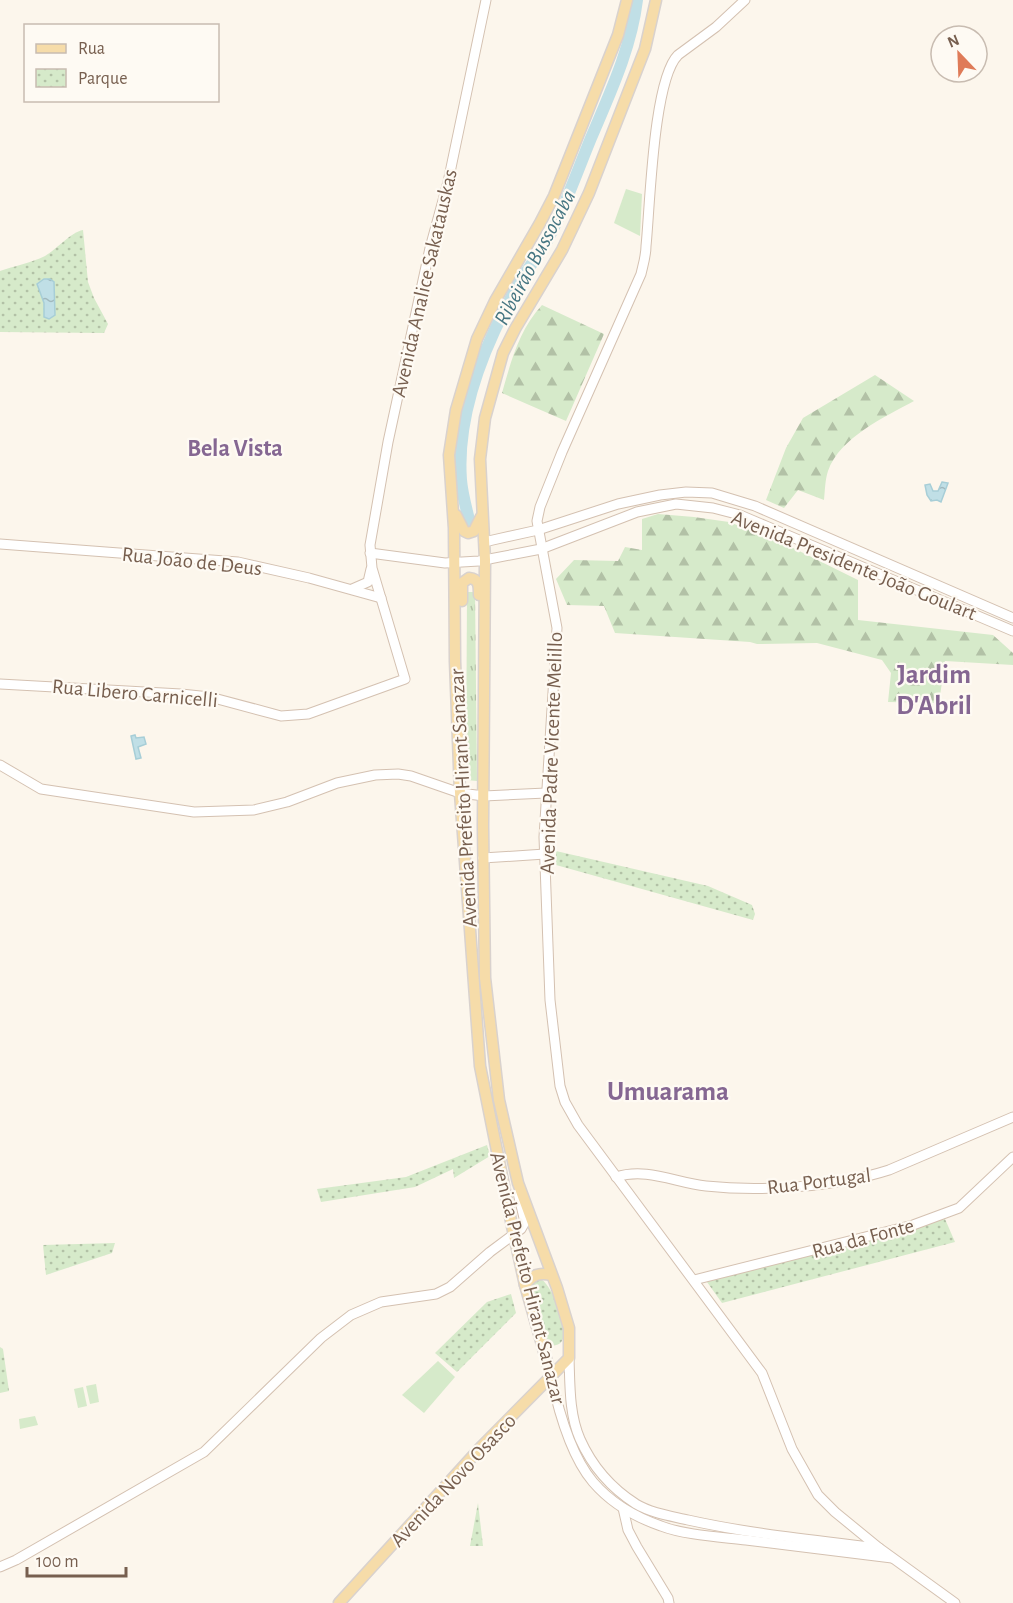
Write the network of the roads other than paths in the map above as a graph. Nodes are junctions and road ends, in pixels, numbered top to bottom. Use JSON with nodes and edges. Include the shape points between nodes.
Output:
{"nodes":[{"id":1,"x":486,"y":0,"type":"edge"},
{"id":2,"x":627,"y":0,"type":"edge"},
{"id":3,"x":656,"y":0,"type":"edge"},
{"id":4,"x":745,"y":0,"type":"edge"},
{"id":5,"x":453,"y":506,"type":"junction"},
{"id":6,"x":481,"y":507,"type":"junction"},
{"id":7,"x":555,"y":525,"type":"junction"},
{"id":8,"x":538,"y":530,"type":"junction"},
{"id":9,"x":564,"y":539,"type":"junction"},
{"id":10,"x":484,"y":542,"type":"junction"},
{"id":11,"x":0,"y":544,"type":"edge"},
{"id":12,"x":541,"y":549,"type":"junction"},
{"id":13,"x":370,"y":553,"type":"junction"},
{"id":14,"x":482,"y":560,"type":"junction"},
{"id":15,"x":458,"y":563,"type":"junction"},
{"id":16,"x":372,"y":568,"type":"junction"},
{"id":17,"x":352,"y":589,"type":"junction"},
{"id":18,"x":381,"y":598,"type":"junction"},
{"id":19,"x":1013,"y":618,"type":"edge"},
{"id":20,"x":1013,"y":631,"type":"edge"},
{"id":21,"x":455,"y":636,"type":"junction"},
{"id":22,"x":484,"y":645,"type":"junction"},
{"id":23,"x":405,"y":679,"type":"joint"},
{"id":24,"x":0,"y":684,"type":"edge"},
{"id":25,"x":0,"y":765,"type":"edge"},
{"id":26,"x":546,"y":793,"type":"junction"},
{"id":27,"x":460,"y":794,"type":"junction"},
{"id":28,"x":484,"y":796,"type":"junction"},
{"id":29,"x":462,"y":815,"type":"junction"},
{"id":30,"x":544,"y":854,"type":"junction"},
{"id":31,"x":483,"y":858,"type":"junction"},
{"id":32,"x":1013,"y":1118,"type":"edge"},
{"id":33,"x":1013,"y":1157,"type":"edge"},
{"id":34,"x":616,"y":1177,"type":"junction"},
{"id":35,"x":518,"y":1184,"type":"junction"},
{"id":36,"x":514,"y":1235,"type":"junction"},
{"id":37,"x":551,"y":1275,"type":"junction"},
{"id":38,"x":694,"y":1280,"type":"junction"},
{"id":39,"x":525,"y":1285,"type":"junction"},
{"id":40,"x":569,"y":1358,"type":"junction"},
{"id":41,"x":551,"y":1377,"type":"junction"},
{"id":42,"x":623,"y":1508,"type":"junction"},
{"id":43,"x":879,"y":1548,"type":"junction"},
{"id":44,"x":892,"y":1558,"type":"junction"},
{"id":45,"x":0,"y":1567,"type":"edge"},
{"id":46,"x":339,"y":1603,"type":"edge"},
{"id":47,"x":669,"y":1603,"type":"edge"},
{"id":48,"x":955,"y":1603,"type":"edge"}],
"edges":[{"from":1,"to":13,"type":"main road","name":"Avenida Analice Sakatauskas","via":[[388,442]]},
{"from":2,"to":5,"type":"main road","name":"Avenida Prefeito Hirant Sanazar","via":[[618,35],[554,196],[477,339],[453,427],[449,455]]},
{"from":3,"to":6,"type":"main road","name":"Avenida Prefeito Hirant Sanazar","via":[[645,50],[589,193],[562,250],[503,353],[482,439]]},
{"from":4,"to":8,"type":"main road","name":"Avenida Padre Vicente Melillo","via":[[672,61],[666,75],[640,274],[540,507]]},
{"from":5,"to":6,"type":"main road","via":[[468,533],[478,524]]},
{"from":5,"to":15,"type":"main road","name":"Avenida Prefeito Hirant Sanazar"},
{"from":6,"to":10,"type":"main road","name":"Avenida Prefeito Hirant Sanazar"},
{"from":7,"to":8,"type":"main road","name":"Avenida Presidente João Goulart"},
{"from":7,"to":9,"type":"main road","via":[[555,534]]},
{"from":7,"to":19,"type":"main road","name":"Avenida Presidente João Goulart","via":[[649,496],[686,492],[727,496]]},
{"from":8,"to":10,"type":"main road","name":"Avenida Presidente João Goulart"},
{"from":8,"to":12,"type":"main road","name":"Avenida Padre Vicente Melillo"},
{"from":9,"to":12,"type":"main road","name":"Avenida Presidente João Goulart"},
{"from":9,"to":20,"type":"main road","name":"Avenida Presidente João Goulart","via":[[654,508],[676,504],[713,508],[740,515]]},
{"from":10,"to":14,"type":"main road","name":"Avenida Prefeito Hirant Sanazar"},
{"from":11,"to":17,"type":"main road","name":"Rua João de Deus","via":[[238,562]]},
{"from":12,"to":14,"type":"main road","name":"Avenida Presidente João Goulart"},
{"from":12,"to":26,"type":"main road","name":"Avenida Padre Vicente Melillo","via":[[558,628]]},
{"from":13,"to":15,"type":"main road","name":"Avenida Presidente João Goulart"},
{"from":13,"to":16,"type":"main road","name":"Avenida Analice Sakatauskas"},
{"from":14,"to":15,"type":"main road","name":"Avenida Presidente João Goulart"},
{"from":14,"to":22,"type":"main road","name":"Avenida Prefeito Hirant Sanazar"},
{"from":15,"to":21,"type":"main road","name":"Avenida Prefeito Hirant Sanazar"},
{"from":16,"to":17,"type":"main road","via":[[368,582]]},
{"from":16,"to":18,"type":"main road","name":"Avenida Analice Sakatauskas"},
{"from":17,"to":18,"type":"main road","name":"Rua João de Deus"},
{"from":18,"to":23,"type":"main road","name":"Avenida Analice Sakatauskas"},
{"from":21,"to":22,"type":"main road","via":[[461,626],[462,583],[475,579],[479,588],[479,633]]},
{"from":21,"to":27,"type":"main road","name":"Avenida Prefeito Hirant Sanazar"},
{"from":22,"to":28,"type":"main road","name":"Avenida Prefeito Hirant Sanazar"},
{"from":23,"to":24,"type":"main road","name":"Rua Libero Carnicelli","via":[[294,716],[210,697]]},
{"from":25,"to":27,"type":"main road","via":[[41,789],[194,812],[255,810],[375,775],[411,776]]},
{"from":26,"to":28,"type":"main road"},
{"from":26,"to":30,"type":"main road","name":"Avenida Padre Vicente Melillo"},
{"from":27,"to":28,"type":"main road"},
{"from":27,"to":29,"type":"main road","name":"Avenida Prefeito Hirant Sanazar"},
{"from":28,"to":31,"type":"main road","name":"Avenida Prefeito Hirant Sanazar"},
{"from":29,"to":31,"type":"main road","via":[[472,853]]},
{"from":29,"to":36,"type":"main road","name":"Avenida Prefeito Hirant Sanazar","via":[[480,1066]]},
{"from":30,"to":31,"type":"main road"},
{"from":30,"to":34,"type":"main road","name":"Avenida Padre Vicente Melillo","via":[[550,1000],[559,1080],[571,1114]]},
{"from":31,"to":35,"type":"main road","name":"Avenida Prefeito Hirant Sanazar","via":[[485,978],[499,1100]]},
{"from":32,"to":34,"type":"main road","name":"Rua Portugal","via":[[889,1170],[841,1181],[734,1188],[636,1172]]},
{"from":33,"to":38,"type":"main road","name":"Rua da Fonte","via":[[968,1201],[946,1215]]},
{"from":34,"to":38,"type":"main road","name":"Avenida Padre Vicente Melillo"},
{"from":35,"to":36,"type":"main road","via":[[525,1222]]},
{"from":35,"to":37,"type":"main road","name":"Avenida Prefeito Hirant Sanazar"},
{"from":36,"to":39,"type":"main road","name":"Avenida Prefeito Hirant Sanazar"},
{"from":36,"to":45,"type":"main road","via":[[436,1294],[381,1302],[351,1314],[321,1338],[204,1452]]},
{"from":37,"to":39,"type":"main road","via":[[538,1274]]},
{"from":37,"to":40,"type":"main road","name":"Avenida Prefeito Hirant Sanazar","via":[[569,1328]]},
{"from":38,"to":43,"type":"main road","name":"Avenida Padre Vicente Melillo","via":[[762,1373],[792,1449],[812,1487],[835,1512]]},
{"from":39,"to":41,"type":"main road","name":"Avenida Prefeito Hirant Sanazar"},
{"from":40,"to":41,"type":"main road","name":"Avenida Novo Osasco"},
{"from":40,"to":43,"type":"main road","name":"Avenida Prefeito Hirant Sanazar","via":[[571,1403],[579,1437],[604,1477],[638,1505],[712,1526]]},
{"from":41,"to":42,"type":"main road","name":"Avenida Prefeito Hirant Sanazar","via":[[569,1437],[585,1471]]},
{"from":41,"to":46,"type":"main road","name":"Avenida Novo Osasco","via":[[482,1446]]},
{"from":42,"to":44,"type":"main road","name":"Avenida Prefeito Hirant Sanazar","via":[[663,1527],[711,1536]]},
{"from":42,"to":47,"type":"main road","via":[[628,1530]]},
{"from":43,"to":44,"type":"main road","name":"Avenida Padre Vicente Melillo"},
{"from":44,"to":48,"type":"main road","name":"Avenida Padre Vicente Melillo"}]}
